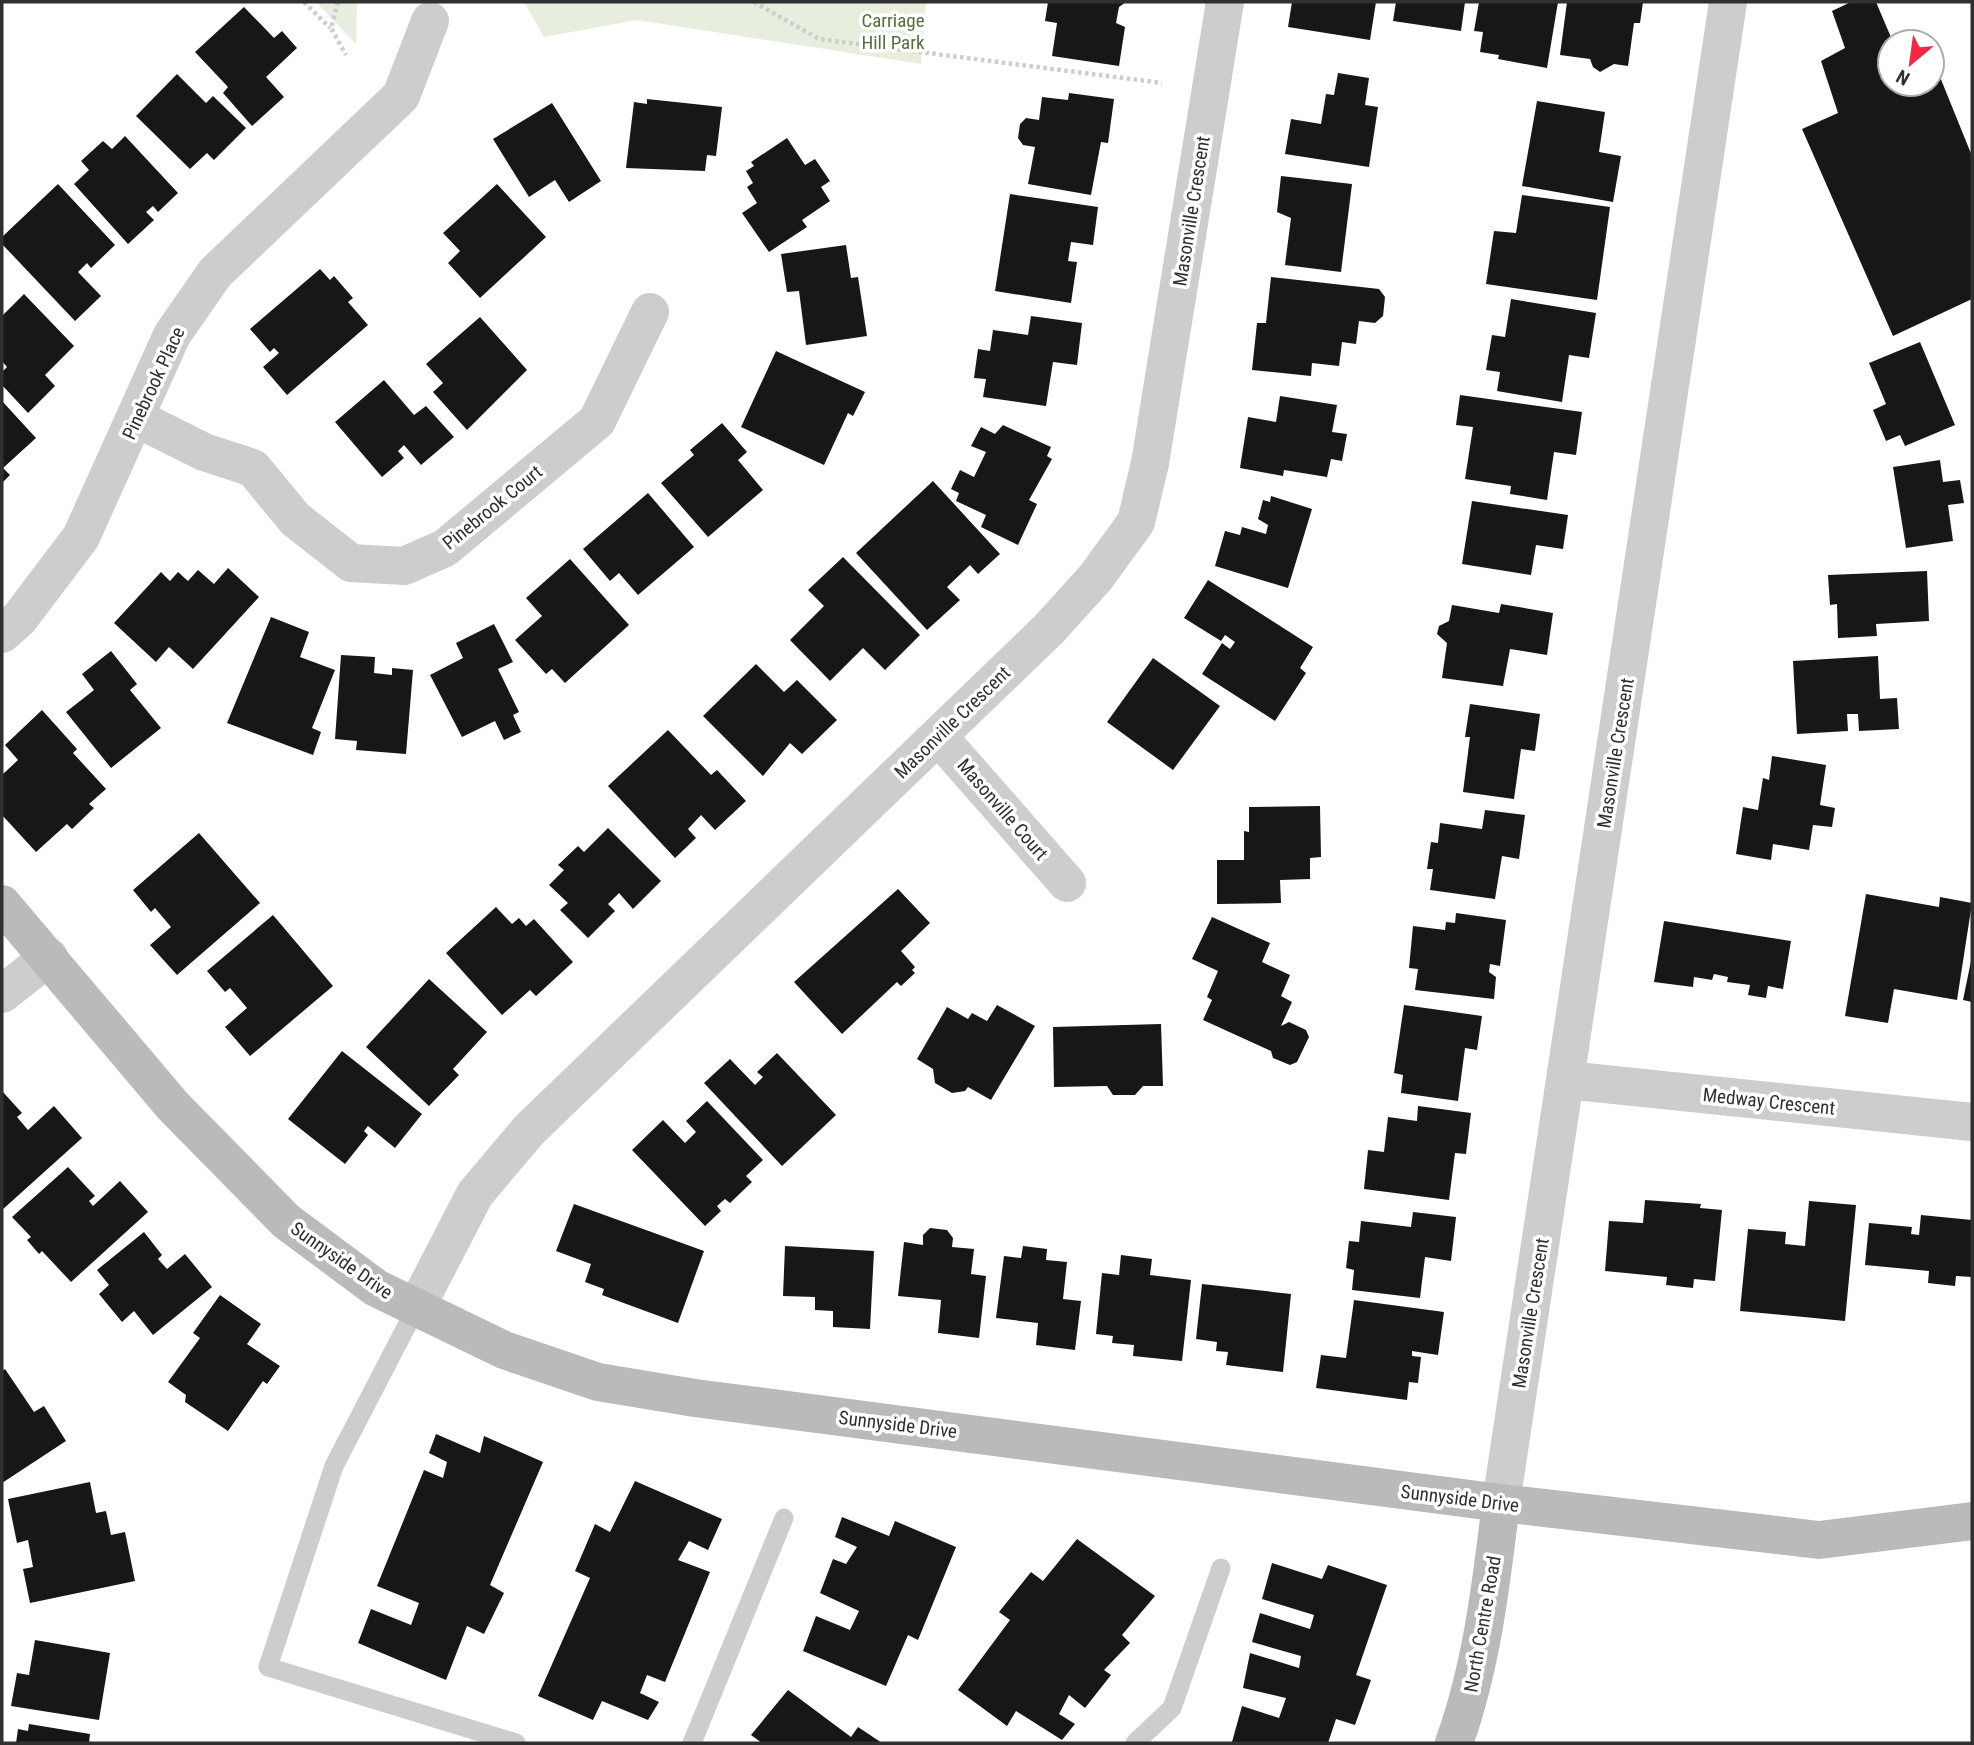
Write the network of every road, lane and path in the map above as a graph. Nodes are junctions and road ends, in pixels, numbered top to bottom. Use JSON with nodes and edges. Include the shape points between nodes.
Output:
{"nodes":[{"id":1,"x":304,"y":2,"type":"edge"},
{"id":2,"x":338,"y":2,"type":"edge"},
{"id":3,"x":754,"y":2,"type":"edge"},
{"id":4,"x":1225,"y":2,"type":"edge"},
{"id":5,"x":1728,"y":2,"type":"edge"},
{"id":6,"x":430,"y":21,"type":"dead end"},
{"id":7,"x":331,"y":28,"type":"junction"},
{"id":8,"x":346,"y":54,"type":"dead end"},
{"id":9,"x":1162,"y":83,"type":"dead end"},
{"id":10,"x":650,"y":312,"type":"dead end"},
{"id":11,"x":136,"y":418,"type":"junction"},
{"id":12,"x":2,"y":634,"type":"edge"},
{"id":13,"x":938,"y":736,"type":"junction"},
{"id":14,"x":1067,"y":883,"type":"dead end"},
{"id":15,"x":2,"y":904,"type":"edge"},
{"id":16,"x":49,"y":957,"type":"junction"},
{"id":17,"x":2,"y":994,"type":"edge"},
{"id":18,"x":1566,"y":1080,"type":"junction"},
{"id":19,"x":1972,"y":1122,"type":"edge"},
{"id":20,"x":416,"y":1308,"type":"junction"},
{"id":21,"x":1501,"y":1503,"type":"junction"},
{"id":22,"x":784,"y":1518,"type":"dead end"},
{"id":23,"x":1972,"y":1521,"type":"edge"},
{"id":24,"x":1222,"y":1568,"type":"dead end"},
{"id":25,"x":516,"y":1743,"type":"edge"},
{"id":26,"x":692,"y":1743,"type":"edge"},
{"id":27,"x":1135,"y":1743,"type":"edge"},
{"id":28,"x":1454,"y":1743,"type":"edge"}],
"edges":[{"from":1,"to":7,"type":"path"},
{"from":2,"to":7,"type":"path"},
{"from":3,"to":9,"type":"path","via":[[819,39]]},
{"from":4,"to":13,"type":"street","name":"Masonville Crescent","via":[[1150,463],[1136,522],[1097,576],[1050,628]]},
{"from":5,"to":18,"type":"street","name":"Masonville Crescent"},
{"from":6,"to":11,"type":"street","name":"Pinebrook Place","via":[[401,96],[215,273],[172,335]]},
{"from":7,"to":8,"type":"path"},
{"from":10,"to":11,"type":"street","name":"Pinebrook Court","via":[[597,421],[445,548],[404,566],[351,564],[295,519],[253,468],[204,452]]},
{"from":11,"to":12,"type":"street","name":"Pinebrook Place","via":[[81,537],[19,619]]},
{"from":13,"to":14,"type":"street","name":"Masonville Court"},
{"from":13,"to":20,"type":"street","name":"Masonville Crescent","via":[[529,1130],[475,1194]]},
{"from":15,"to":16,"type":"street","name":"Sunnyside Drive"},
{"from":16,"to":17,"type":"street"},
{"from":16,"to":20,"type":"street","name":"Sunnyside Drive","via":[[173,1107],[286,1221],[376,1288]]},
{"from":18,"to":19,"type":"street","name":"Medway Crescent"},
{"from":18,"to":21,"type":"street","name":"Masonville Crescent"},
{"from":20,"to":21,"type":"street","name":"Sunnyside Drive","via":[[504,1350],[598,1382]]},
{"from":20,"to":25,"type":"lane","via":[[334,1466],[268,1667]]},
{"from":21,"to":23,"type":"street","name":"Sunnyside Drive","via":[[1819,1540]]},
{"from":21,"to":28,"type":"street","name":"North Centre Road","via":[[1486,1629],[1470,1699]]},
{"from":22,"to":26,"type":"lane"},
{"from":24,"to":27,"type":"lane","via":[[1172,1708]]}]}
